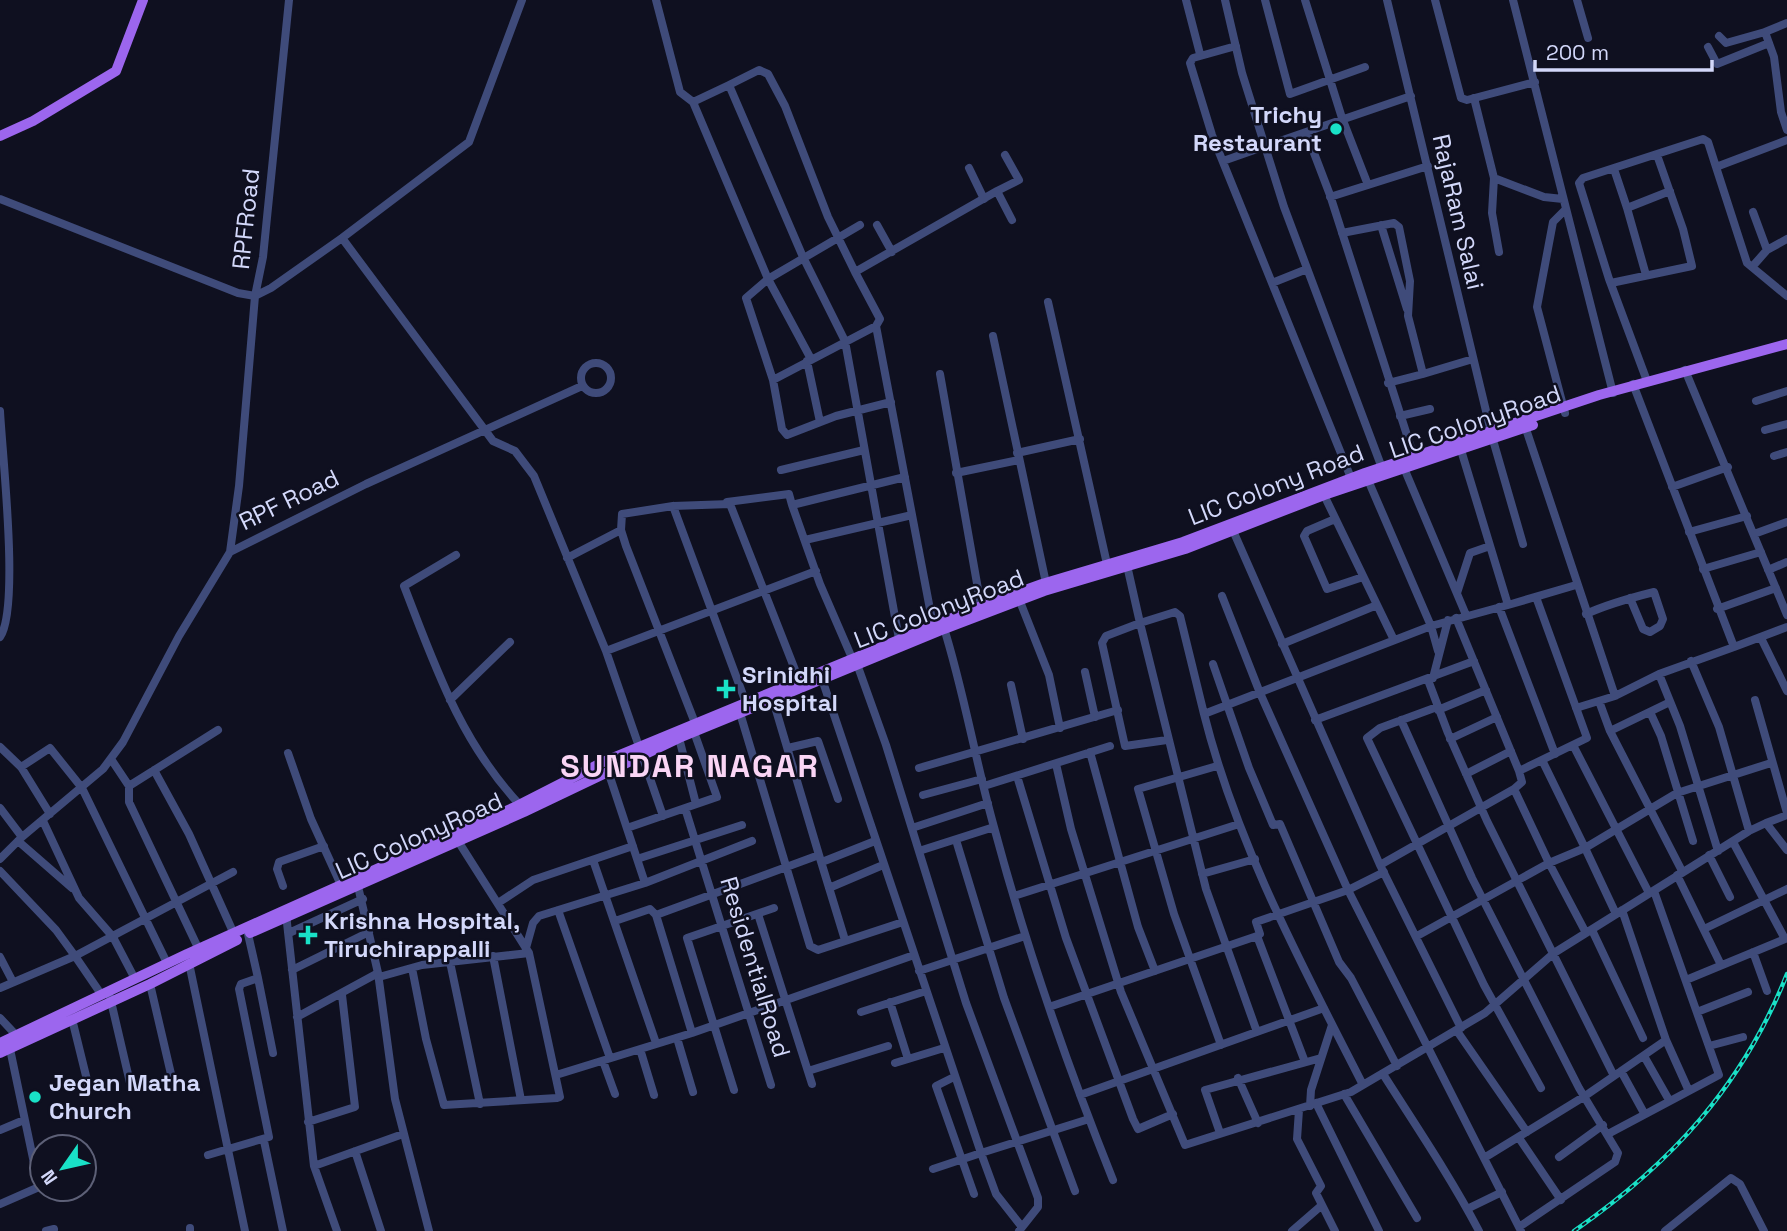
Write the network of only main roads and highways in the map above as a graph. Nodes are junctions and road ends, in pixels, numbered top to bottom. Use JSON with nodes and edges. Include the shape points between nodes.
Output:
{"nodes":[{"id":1,"x":143,"y":0,"type":"edge"},
{"id":2,"x":0,"y":136,"type":"edge"},
{"id":3,"x":1787,"y":344,"type":"edge"},
{"id":4,"x":1492,"y":436,"type":"junction"},
{"id":5,"x":1359,"y":479,"type":"junction"},
{"id":6,"x":1231,"y":527,"type":"junction"},
{"id":7,"x":1126,"y":562,"type":"junction"},
{"id":8,"x":1044,"y":586,"type":"junction"},
{"id":9,"x":940,"y":625,"type":"junction"},
{"id":10,"x":855,"y":661,"type":"junction"},
{"id":11,"x":805,"y":680,"type":"junction"},
{"id":12,"x":695,"y":727,"type":"junction"},
{"id":13,"x":641,"y":750,"type":"junction"},
{"id":14,"x":522,"y":808,"type":"junction"},
{"id":15,"x":357,"y":883,"type":"junction"},
{"id":16,"x":286,"y":915,"type":"junction"},
{"id":17,"x":200,"y":953,"type":"junction"},
{"id":18,"x":106,"y":995,"type":"junction"},
{"id":19,"x":3,"y":1048,"type":"edge"}],
"edges":[{"from":1,"to":2,"type":"main road","via":[[120,67],[113,75]]},
{"from":3,"to":4,"type":"main road","name":"LIC ColonyRoad","via":[[1633,384],[1601,400]]},
{"from":4,"to":5,"type":"main road","name":"LIC Colony Road","via":[[1414,457]]},
{"from":4,"to":5,"type":"main road","name":"LIC ColonyRoad","via":[[1461,450]]},
{"from":5,"to":6,"type":"main road","name":"LIC Colony Road"},
{"from":5,"to":6,"type":"main road","name":"LIC ColonyRoad"},
{"from":6,"to":7,"type":"main road","name":"LIC ColonyRoad"},
{"from":7,"to":8,"type":"main road","name":"LIC ColonyRoad"},
{"from":7,"to":8,"type":"main road"},
{"from":8,"to":9,"type":"main road"},
{"from":8,"to":9,"type":"main road","name":"LIC ColonyRoad"},
{"from":9,"to":10,"type":"main road","name":"LIC ColonyRoad"},
{"from":9,"to":10,"type":"main road","name":"LIC ColonyRoad"},
{"from":10,"to":11,"type":"main road","name":"LIC ColonyRoad"},
{"from":10,"to":11,"type":"main road","name":"LIC ColonyRoad","via":[[822,679]]},
{"from":11,"to":12,"type":"main road","name":"LIC ColonyRoad"},
{"from":11,"to":12,"type":"main road","name":"LIC ColonyRoad","via":[[773,700]]},
{"from":12,"to":13,"type":"main road","name":"LIC ColonyRoad"},
{"from":12,"to":13,"type":"main road","name":"LIC ColonyRoad","via":[[679,738]]},
{"from":13,"to":14,"type":"main road","name":"LIC ColonyRoad"},
{"from":13,"to":14,"type":"main road","name":"LIC ColonyRoad","via":[[608,771]]},
{"from":14,"to":15,"type":"main road","name":"LIC ColonyRoad"},
{"from":14,"to":15,"type":"main road","name":"LIC ColonyRoad","via":[[458,841]]},
{"from":15,"to":16,"type":"main road","name":"LIC ColonyRoad"},
{"from":15,"to":16,"type":"main road","name":"LIC ColonyRoad","via":[[341,885]]},
{"from":16,"to":17,"type":"main road","name":"LIC ColonyRoad"},
{"from":16,"to":17,"type":"main road","name":"LIC ColonyRoad","via":[[234,934]]},
{"from":17,"to":18,"type":"main road","name":"LIC ColonyRoad","via":[[167,963]]},
{"from":17,"to":18,"type":"main road","name":"LIC ColonyRoad","via":[[150,984]]},
{"from":18,"to":19,"type":"main road","name":"LIC ColonyRoad","via":[[72,1019]]},
{"from":18,"to":19,"type":"main road","name":"LIC ColonyRoad","via":[[16,1035]]}]}
